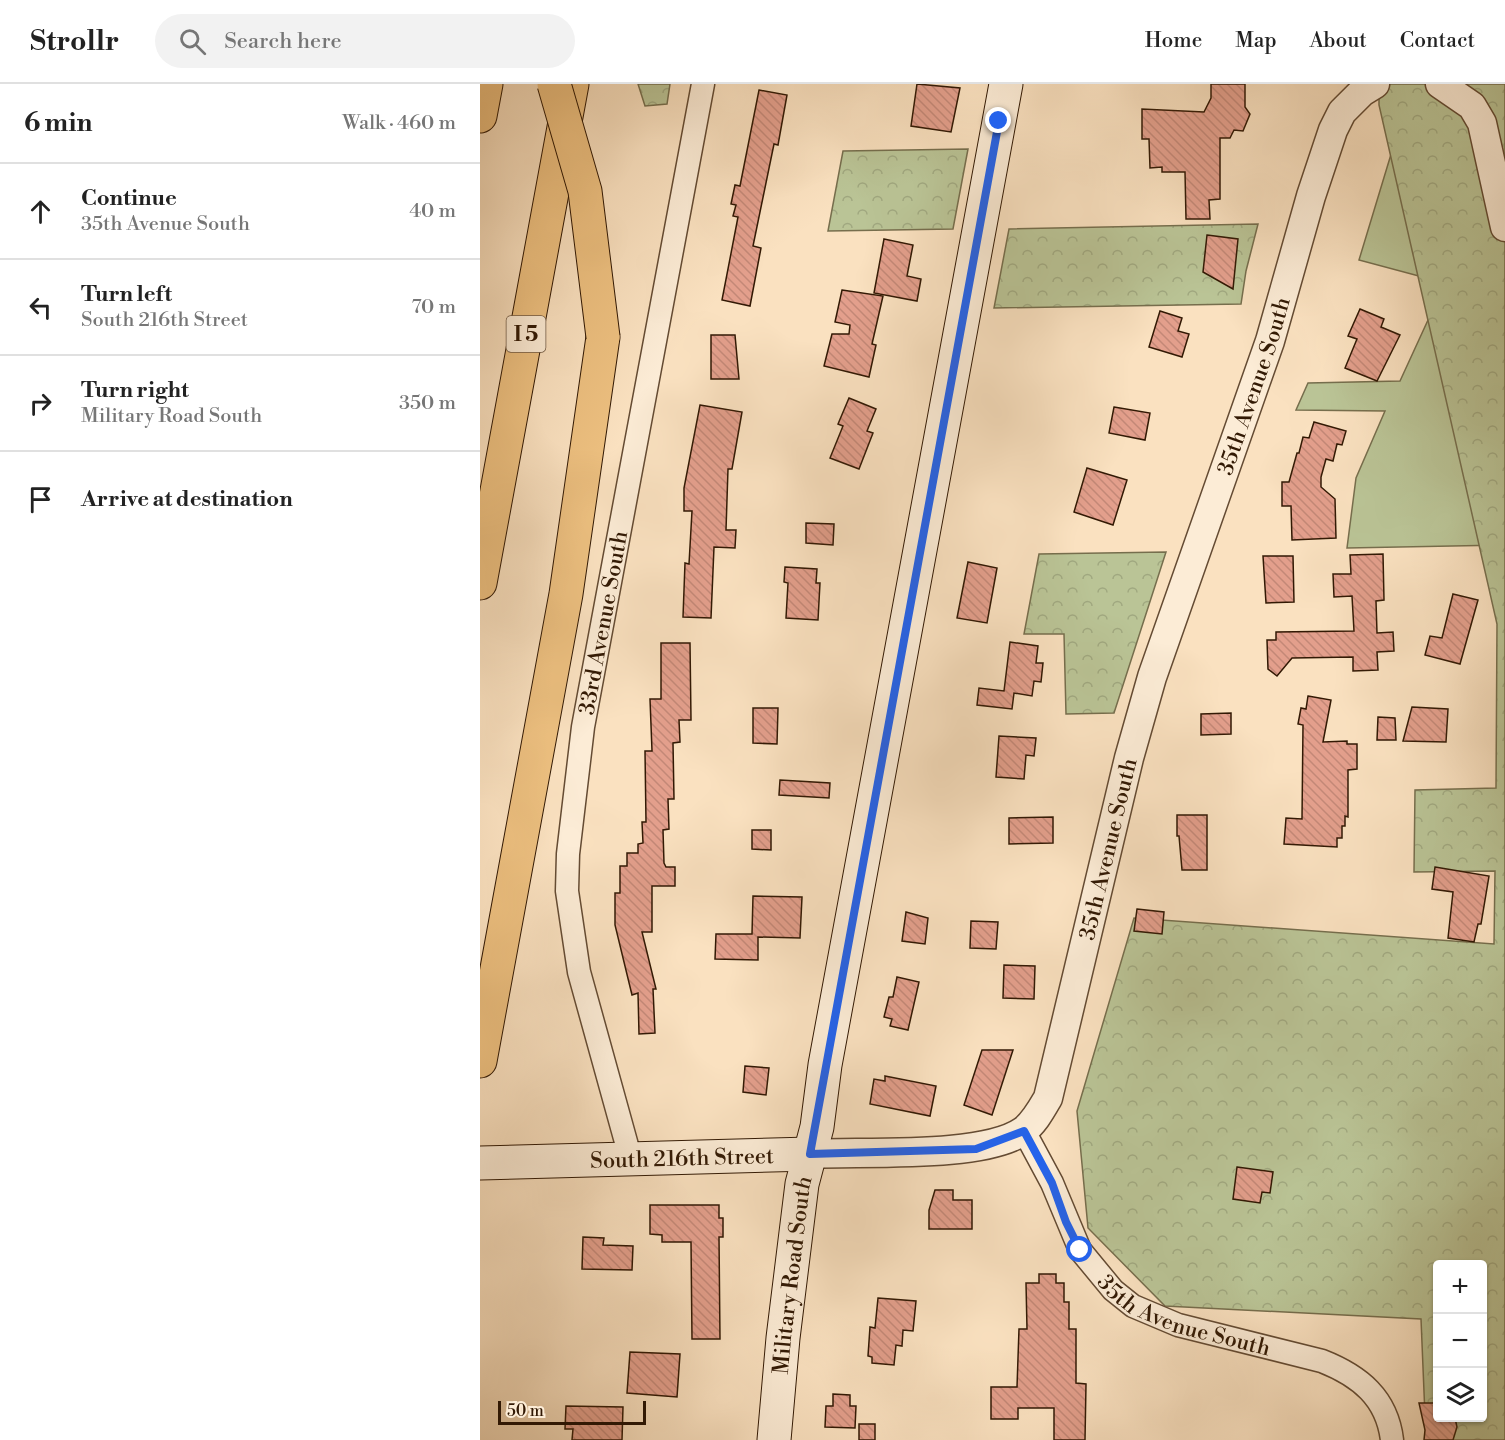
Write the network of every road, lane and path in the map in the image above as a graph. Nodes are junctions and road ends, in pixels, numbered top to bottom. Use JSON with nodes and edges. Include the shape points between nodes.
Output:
{"nodes":[{"id":1,"x":486,"y":84,"type":"edge"},
{"id":2,"x":554,"y":84,"type":"edge"},
{"id":3,"x":572,"y":84,"type":"edge"},
{"id":4,"x":703,"y":84,"type":"edge"},
{"id":5,"x":1006,"y":84,"type":"edge"},
{"id":6,"x":1375,"y":84,"type":"edge"},
{"id":7,"x":1440,"y":84,"type":"edge"},
{"id":8,"x":480,"y":116,"type":"edge"},
{"id":9,"x":1505,"y":227,"type":"edge"},
{"id":10,"x":480,"y":583,"type":"edge"},
{"id":11,"x":480,"y":1061,"type":"edge"},
{"id":12,"x":1024,"y":1131,"type":"junction"},
{"id":13,"x":810,"y":1154,"type":"junction"},
{"id":14,"x":632,"y":1160,"type":"junction"},
{"id":15,"x":480,"y":1163,"type":"edge"},
{"id":16,"x":774,"y":1440,"type":"edge"},
{"id":17,"x":1392,"y":1440,"type":"edge"}],
"edges":[{"from":1,"to":8,"type":"highway"},
{"from":2,"to":11,"type":"highway","bridge":true,"via":[[585,191],[603,337],[566,594]]},
{"from":3,"to":10,"type":"highway","number":"I 5"},
{"from":4,"to":14,"type":"street","name":"33rd Avenue South","via":[[583,727],[568,854],[568,901],[579,972]]},
{"from":5,"to":13,"type":"main road","name":"Military Road South"},
{"from":6,"to":12,"type":"street","name":"35th Avenue South","via":[[1342,112],[1324,155],[1270,341],[1152,677],[1048,1098]]},
{"from":7,"to":9,"type":"street","via":[[1472,106],[1482,123]]},
{"from":12,"to":13,"type":"street","name":"South 216th Street","via":[[976,1149]]},
{"from":12,"to":17,"type":"street","name":"35th Avenue South","via":[[1052,1183],[1080,1250],[1113,1290],[1142,1310],[1178,1325],[1341,1368],[1372,1392],[1384,1407]]},
{"from":13,"to":14,"type":"main road","name":"South 216th Street"},
{"from":13,"to":16,"type":"main road","name":"Military Road South","via":[[802,1184]]},
{"from":14,"to":15,"type":"main road","name":"South 216th Street"}]}
